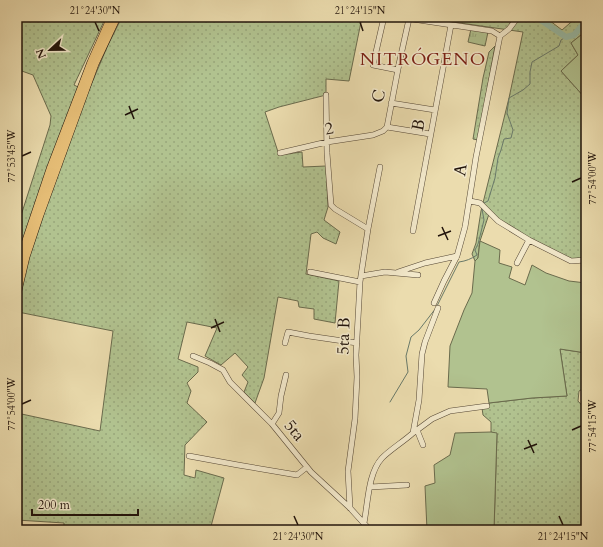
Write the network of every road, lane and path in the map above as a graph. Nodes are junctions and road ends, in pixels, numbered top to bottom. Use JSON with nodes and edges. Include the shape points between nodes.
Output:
{"nodes":[{"id":1,"x":111,"y":17,"type":"edge"},
{"id":2,"x":117,"y":17,"type":"edge"},
{"id":3,"x":384,"y":17,"type":"edge"},
{"id":4,"x":399,"y":17,"type":"edge"},
{"id":5,"x":518,"y":17,"type":"edge"},
{"id":6,"x":410,"y":19,"type":"junction"},
{"id":7,"x":451,"y":25,"type":"junction"},
{"id":8,"x":500,"y":36,"type":"junction"},
{"id":9,"x":398,"y":70,"type":"junction"},
{"id":10,"x":326,"y":95,"type":"dead end"},
{"id":11,"x":391,"y":103,"type":"junction"},
{"id":12,"x":435,"y":110,"type":"junction"},
{"id":13,"x":385,"y":129,"type":"junction"},
{"id":14,"x":430,"y":134,"type":"junction"},
{"id":15,"x":328,"y":142,"type":"junction"},
{"id":16,"x":280,"y":153,"type":"dead end"},
{"id":17,"x":380,"y":167,"type":"dead end"},
{"id":18,"x":470,"y":200,"type":"junction"},
{"id":19,"x":368,"y":228,"type":"junction"},
{"id":20,"x":413,"y":232,"type":"dead end"},
{"id":21,"x":529,"y":240,"type":"junction"},
{"id":22,"x":457,"y":256,"type":"junction"},
{"id":23,"x":586,"y":260,"type":"edge"},
{"id":24,"x":517,"y":263,"type":"dead end"},
{"id":25,"x":17,"y":272,"type":"edge"},
{"id":26,"x":310,"y":272,"type":"dead end"},
{"id":27,"x":398,"y":272,"type":"junction"},
{"id":28,"x":361,"y":276,"type":"junction"},
{"id":29,"x":418,"y":276,"type":"dead end"},
{"id":30,"x":360,"y":282,"type":"junction"},
{"id":31,"x":17,"y":295,"type":"edge"},
{"id":32,"x":285,"y":342,"type":"dead end"},
{"id":33,"x":357,"y":343,"type":"junction"},
{"id":34,"x":193,"y":356,"type":"dead end"},
{"id":35,"x":286,"y":375,"type":"dead end"},
{"id":36,"x":487,"y":406,"type":"dead end"},
{"id":37,"x":272,"y":424,"type":"junction"},
{"id":38,"x":415,"y":431,"type":"junction"},
{"id":39,"x":423,"y":446,"type":"dead end"},
{"id":40,"x":189,"y":456,"type":"dead end"},
{"id":41,"x":306,"y":467,"type":"junction"},
{"id":42,"x":407,"y":484,"type":"dead end"},
{"id":43,"x":370,"y":487,"type":"junction"},
{"id":44,"x":350,"y":508,"type":"junction"},
{"id":45,"x":586,"y":522,"type":"edge"},
{"id":46,"x":364,"y":523,"type":"junction"},
{"id":47,"x":370,"y":530,"type":"edge"},
{"id":48,"x":584,"y":530,"type":"edge"}],
"edges":[{"from":1,"to":25,"type":"highway","via":[[50,169]]},
{"from":2,"to":31,"type":"highway","via":[[95,64],[40,215]]},
{"from":3,"to":9,"type":"street","via":[[373,65]]},
{"from":4,"to":6,"type":"street"},
{"from":5,"to":8,"type":"street"},
{"from":6,"to":7,"type":"street"},
{"from":6,"to":9,"type":"street","name":"C"},
{"from":7,"to":8,"type":"street","via":[[492,31]]},
{"from":7,"to":12,"type":"street","name":"B"},
{"from":8,"to":18,"type":"street","name":"A"},
{"from":9,"to":11,"type":"street","name":"C"},
{"from":10,"to":15,"type":"street"},
{"from":11,"to":12,"type":"street"},
{"from":11,"to":13,"type":"street","name":"C"},
{"from":12,"to":14,"type":"street","name":"B"},
{"from":13,"to":14,"type":"street","name":"2"},
{"from":13,"to":15,"type":"street","name":"2","via":[[373,135]]},
{"from":14,"to":20,"type":"street","name":"B"},
{"from":15,"to":16,"type":"street","name":"2"},
{"from":15,"to":19,"type":"street","via":[[331,205]]},
{"from":17,"to":19,"type":"street","name":"5ta B"},
{"from":18,"to":21,"type":"street","via":[[480,203],[498,221]]},
{"from":18,"to":22,"type":"street","name":"A"},
{"from":19,"to":28,"type":"street","name":"5ta B"},
{"from":21,"to":23,"type":"street","via":[[571,261]]},
{"from":21,"to":24,"type":"street"},
{"from":22,"to":27,"type":"street"},
{"from":22,"to":38,"type":"street","name":"A","via":[[444,280],[422,354]]},
{"from":26,"to":30,"type":"street"},
{"from":27,"to":28,"type":"street"},
{"from":27,"to":29,"type":"street"},
{"from":28,"to":30,"type":"street","name":"5ta B"},
{"from":30,"to":33,"type":"street","name":"5ta B"},
{"from":32,"to":33,"type":"street","via":[[288,332]]},
{"from":33,"to":44,"type":"street","name":"5ta B","via":[[355,419],[348,471]]},
{"from":34,"to":37,"type":"street","name":"5ta","via":[[223,370],[230,382]]},
{"from":35,"to":37,"type":"street","via":[[279,413]]},
{"from":36,"to":38,"type":"street","via":[[450,411]]},
{"from":37,"to":41,"type":"street","name":"5ta"},
{"from":38,"to":39,"type":"street"},
{"from":38,"to":43,"type":"street","via":[[381,459],[375,467]]},
{"from":40,"to":41,"type":"street","via":[[297,475]]},
{"from":41,"to":44,"type":"street","name":"5ta"},
{"from":42,"to":43,"type":"street"},
{"from":43,"to":46,"type":"street"},
{"from":44,"to":46,"type":"street","name":"5ta"},
{"from":45,"to":48,"type":"street"},
{"from":46,"to":47,"type":"street","name":"5ta"}]}
